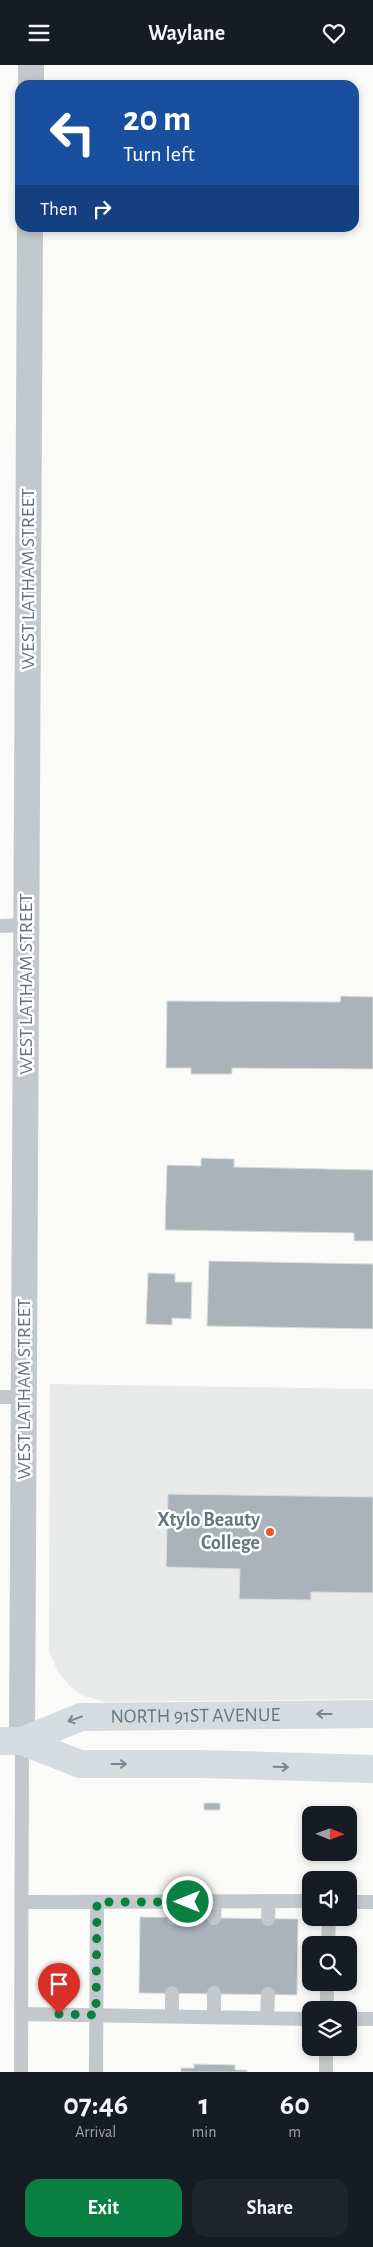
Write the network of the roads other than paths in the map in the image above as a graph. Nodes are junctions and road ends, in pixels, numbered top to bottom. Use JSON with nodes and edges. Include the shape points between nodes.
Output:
{"nodes":[{"id":1,"x":31,"y":65,"type":"edge"},
{"id":2,"x":31,"y":80,"type":"edge"},
{"id":3,"x":30,"y":232,"type":"edge"},
{"id":4,"x":26,"y":925,"type":"junction"},
{"id":5,"x":0,"y":927,"type":"edge"},
{"id":6,"x":12,"y":1397,"type":"edge"},
{"id":7,"x":373,"y":1713,"type":"edge"},
{"id":8,"x":11,"y":1741,"type":"edge"},
{"id":9,"x":373,"y":1769,"type":"edge"},
{"id":10,"x":269,"y":1901,"type":"junction"},
{"id":11,"x":302,"y":1901,"type":"edge"},
{"id":12,"x":22,"y":1902,"type":"junction"},
{"id":13,"x":97,"y":1902,"type":"junction"},
{"id":14,"x":174,"y":1902,"type":"junction"},
{"id":15,"x":215,"y":1902,"type":"junction"},
{"id":16,"x":357,"y":1902,"type":"edge"},
{"id":17,"x":373,"y":1902,"type":"edge"},
{"id":18,"x":173,"y":1918,"type":"dead end"},
{"id":19,"x":214,"y":1918,"type":"dead end"},
{"id":20,"x":268,"y":1919,"type":"dead end"},
{"id":21,"x":172,"y":1993,"type":"dead end"},
{"id":22,"x":214,"y":1993,"type":"dead end"},
{"id":23,"x":268,"y":1994,"type":"dead end"},
{"id":24,"x":21,"y":2014,"type":"junction"},
{"id":25,"x":96,"y":2015,"type":"junction"},
{"id":26,"x":172,"y":2016,"type":"junction"},
{"id":27,"x":214,"y":2017,"type":"junction"},
{"id":28,"x":267,"y":2018,"type":"junction"},
{"id":29,"x":302,"y":2019,"type":"edge"},
{"id":30,"x":357,"y":2019,"type":"edge"},
{"id":31,"x":373,"y":2019,"type":"edge"},
{"id":32,"x":326,"y":2056,"type":"edge"},
{"id":33,"x":21,"y":2072,"type":"edge"},
{"id":34,"x":96,"y":2072,"type":"edge"},
{"id":35,"x":326,"y":2072,"type":"edge"}],
"edges":[{"from":1,"to":2,"type":"street"},
{"from":3,"to":4,"type":"street","name":"WEST LATHAM STREET"},
{"from":4,"to":5,"type":"lane"},
{"from":4,"to":6,"type":"street","name":"WEST LATHAM STREET"},
{"from":6,"to":8,"type":"street","name":"WEST LATHAM STREET"},
{"from":7,"to":8,"type":"main road","name":"NORTH 91ST AVENUE","one_way":true,"via":[[81,1717]]},
{"from":8,"to":9,"type":"main road","one_way":true,"via":[[80,1764]]},
{"from":8,"to":12,"type":"lane"},
{"from":10,"to":11,"type":"lane"},
{"from":10,"to":15,"type":"lane"},
{"from":10,"to":20,"type":"lane"},
{"from":12,"to":13,"type":"lane"},
{"from":12,"to":24,"type":"lane"},
{"from":13,"to":14,"type":"lane"},
{"from":13,"to":25,"type":"lane"},
{"from":14,"to":15,"type":"lane"},
{"from":14,"to":18,"type":"lane"},
{"from":15,"to":19,"type":"lane"},
{"from":16,"to":17,"type":"lane"},
{"from":21,"to":26,"type":"lane"},
{"from":22,"to":27,"type":"lane"},
{"from":23,"to":28,"type":"lane"},
{"from":24,"to":25,"type":"lane"},
{"from":24,"to":33,"type":"lane"},
{"from":25,"to":26,"type":"lane"},
{"from":25,"to":34,"type":"lane"},
{"from":26,"to":27,"type":"lane"},
{"from":27,"to":28,"type":"lane"},
{"from":28,"to":29,"type":"lane"},
{"from":30,"to":31,"type":"lane"},
{"from":32,"to":35,"type":"lane"}]}
